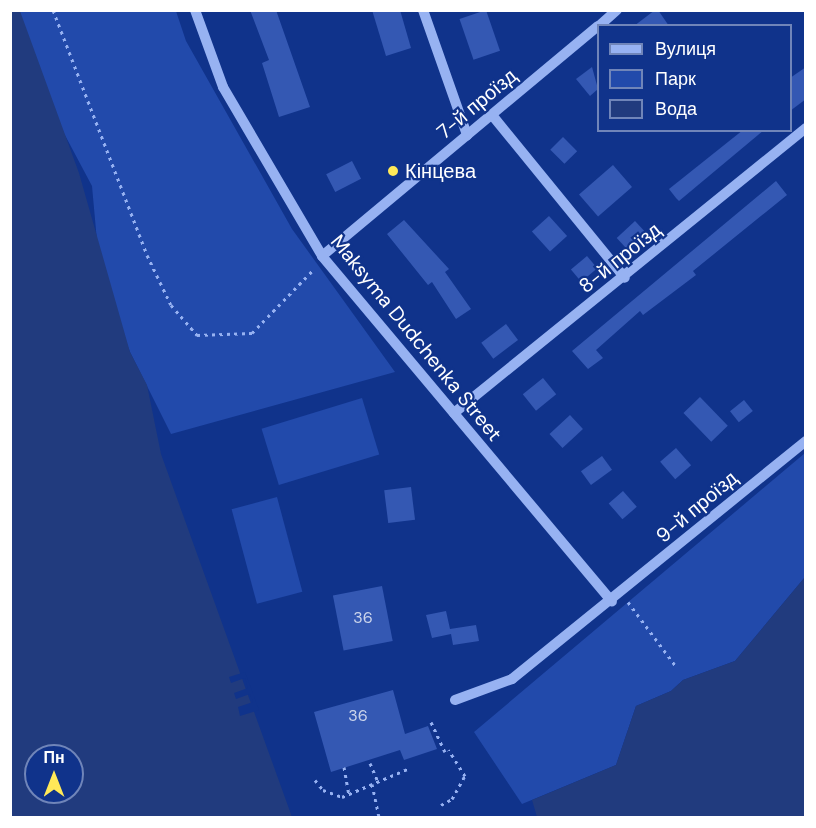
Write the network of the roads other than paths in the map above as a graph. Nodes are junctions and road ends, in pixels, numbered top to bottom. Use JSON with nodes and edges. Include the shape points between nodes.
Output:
{"nodes":[{"id":1,"x":195,"y":10,"type":"edge"},
{"id":2,"x":423,"y":10,"type":"edge"},
{"id":3,"x":617,"y":10,"type":"edge"},
{"id":4,"x":601,"y":24,"type":"edge"},
{"id":5,"x":597,"y":28,"type":"edge"},
{"id":6,"x":492,"y":115,"type":"junction"},
{"id":7,"x":806,"y":128,"type":"edge"},
{"id":8,"x":467,"y":135,"type":"junction"},
{"id":9,"x":322,"y":256,"type":"junction"},
{"id":10,"x":625,"y":278,"type":"junction"},
{"id":11,"x":454,"y":413,"type":"junction"},
{"id":12,"x":806,"y":441,"type":"edge"},
{"id":13,"x":612,"y":601,"type":"junction"},
{"id":14,"x":455,"y":700,"type":"dead end"}],
"edges":[{"from":1,"to":9,"type":"street","name":"Maksyma Dudchenka Street","via":[[223,87]]},
{"from":2,"to":8,"type":"street"},
{"from":3,"to":4,"type":"street","name":"7-й проїзд"},
{"from":5,"to":6,"type":"street","name":"7-й проїзд"},
{"from":6,"to":8,"type":"street","name":"7-й проїзд"},
{"from":6,"to":10,"type":"street"},
{"from":7,"to":10,"type":"street","name":"8-й проїзд"},
{"from":8,"to":9,"type":"street","name":"7-й проїзд"},
{"from":9,"to":11,"type":"street","name":"Maksyma Dudchenka Street"},
{"from":10,"to":11,"type":"street","name":"8-й проїзд"},
{"from":11,"to":13,"type":"street","name":"Maksyma Dudchenka Street"},
{"from":12,"to":13,"type":"street","name":"9-й проїзд"},
{"from":13,"to":14,"type":"street","name":"9-й проїзд","via":[[512,679]]}]}
